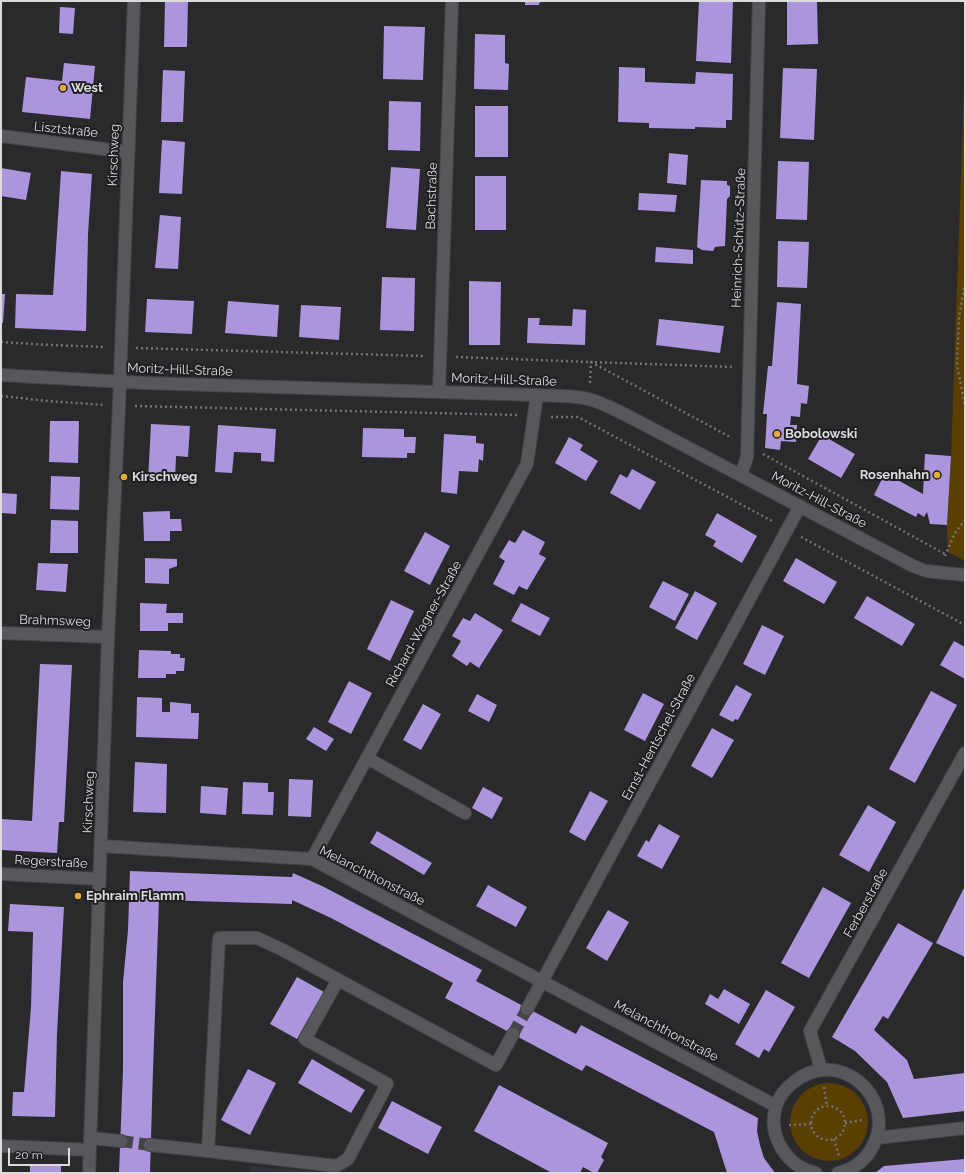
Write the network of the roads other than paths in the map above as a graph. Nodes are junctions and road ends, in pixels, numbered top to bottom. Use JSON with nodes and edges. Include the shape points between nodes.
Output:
{"nodes":[{"id":1,"x":134,"y":1,"type":"edge"},
{"id":2,"x":452,"y":1,"type":"edge"},
{"id":3,"x":759,"y":1,"type":"edge"},
{"id":4,"x":1,"y":136,"type":"edge"},
{"id":5,"x":128,"y":152,"type":"junction"},
{"id":6,"x":1,"y":375,"type":"edge"},
{"id":7,"x":120,"y":382,"type":"junction"},
{"id":8,"x":439,"y":392,"type":"junction"},
{"id":9,"x":537,"y":395,"type":"junction"},
{"id":10,"x":741,"y":475,"type":"junction"},
{"id":11,"x":800,"y":506,"type":"junction"},
{"id":12,"x":965,"y":575,"type":"edge"},
{"id":13,"x":1,"y":633,"type":"edge"},
{"id":14,"x":108,"y":637,"type":"junction"},
{"id":15,"x":965,"y":753,"type":"edge"},
{"id":16,"x":367,"y":758,"type":"junction"},
{"id":17,"x":465,"y":813,"type":"dead end"},
{"id":18,"x":101,"y":846,"type":"junction"},
{"id":19,"x":312,"y":859,"type":"junction"},
{"id":20,"x":1,"y":874,"type":"edge"},
{"id":21,"x":100,"y":879,"type":"junction"},
{"id":22,"x":338,"y":980,"type":"junction"},
{"id":23,"x":542,"y":981,"type":"junction"},
{"id":24,"x":527,"y":1009,"type":"tunnel mouth"},
{"id":25,"x":513,"y":1034,"type":"tunnel mouth"},
{"id":26,"x":821,"y":1069,"type":"junction"},
{"id":27,"x":776,"y":1106,"type":"junction"},
{"id":28,"x":965,"y":1128,"type":"edge"},
{"id":29,"x":877,"y":1138,"type":"junction"},
{"id":30,"x":121,"y":1141,"type":"tunnel mouth"},
{"id":31,"x":90,"y":1144,"type":"junction"},
{"id":32,"x":150,"y":1144,"type":"tunnel mouth"},
{"id":33,"x":1,"y":1146,"type":"edge"},
{"id":34,"x":208,"y":1151,"type":"junction"},
{"id":35,"x":89,"y":1173,"type":"edge"},
{"id":36,"x":816,"y":1173,"type":"edge"},
{"id":37,"x":838,"y":1173,"type":"edge"}],
"edges":[{"from":1,"to":5,"type":"street","name":"Kirschweg"},
{"from":2,"to":8,"type":"street","name":"Bachstraße"},
{"from":3,"to":10,"type":"street","name":"Heinrich-Schütz-Straße","via":[[747,457]]},
{"from":4,"to":5,"type":"street","name":"Lisztstraße"},
{"from":5,"to":7,"type":"street","name":"Kirschweg"},
{"from":6,"to":7,"type":"street","name":"Moritz-Hill-Straße"},
{"from":7,"to":8,"type":"street","name":"Moritz-Hill-Straße"},
{"from":7,"to":14,"type":"street","name":"Kirschweg"},
{"from":8,"to":9,"type":"street","name":"Moritz-Hill-Straße"},
{"from":9,"to":10,"type":"street","name":"Moritz-Hill-Straße","via":[[570,396],[606,405]]},
{"from":9,"to":16,"type":"street","name":"Richard-Wagner-Straße","via":[[527,464]]},
{"from":10,"to":11,"type":"street","name":"Moritz-Hill-Straße"},
{"from":11,"to":12,"type":"street","name":"Moritz-Hill-Straße","via":[[913,566],[926,571]]},
{"from":11,"to":23,"type":"street","name":"Ernst-Hentschel-Straße"},
{"from":13,"to":14,"type":"street","name":"Brahmsweg"},
{"from":14,"to":18,"type":"street","name":"Kirschweg"},
{"from":15,"to":26,"type":"street","name":"Ferberstraße","via":[[810,1031]]},
{"from":16,"to":17,"type":"street"},
{"from":16,"to":19,"type":"street","name":"Richard-Wagner-Straße"},
{"from":18,"to":19,"type":"street","name":"Melanchthonstraße"},
{"from":18,"to":21,"type":"street","name":"Kirschweg"},
{"from":19,"to":23,"type":"street","name":"Melanchthonstraße"},
{"from":20,"to":21,"type":"street","name":"Regerstraße"},
{"from":21,"to":31,"type":"street","name":"Kirschweg"},
{"from":22,"to":25,"type":"street","via":[[496,1066]]},
{"from":22,"to":34,"type":"street","via":[[257,938],[219,938]]},
{"from":22,"to":34,"type":"street","via":[[305,1039],[387,1084],[348,1158],[336,1166]]},
{"from":23,"to":24,"type":"street"},
{"from":23,"to":27,"type":"street","name":"Melanchthonstraße"},
{"from":26,"to":27,"type":"street","via":[[802,1075],[786,1088]]},
{"from":26,"to":29,"type":"street","via":[[842,1072],[860,1081],[873,1097],[879,1117]]},
{"from":27,"to":36,"type":"street","via":[[774,1126],[779,1145],[791,1161]]},
{"from":28,"to":29,"type":"street"},
{"from":29,"to":37,"type":"street","via":[[870,1153],[858,1165]]},
{"from":30,"to":31,"type":"street"},
{"from":31,"to":33,"type":"street"},
{"from":31,"to":35,"type":"street","name":"Kirschweg"},
{"from":32,"to":34,"type":"street"}]}
